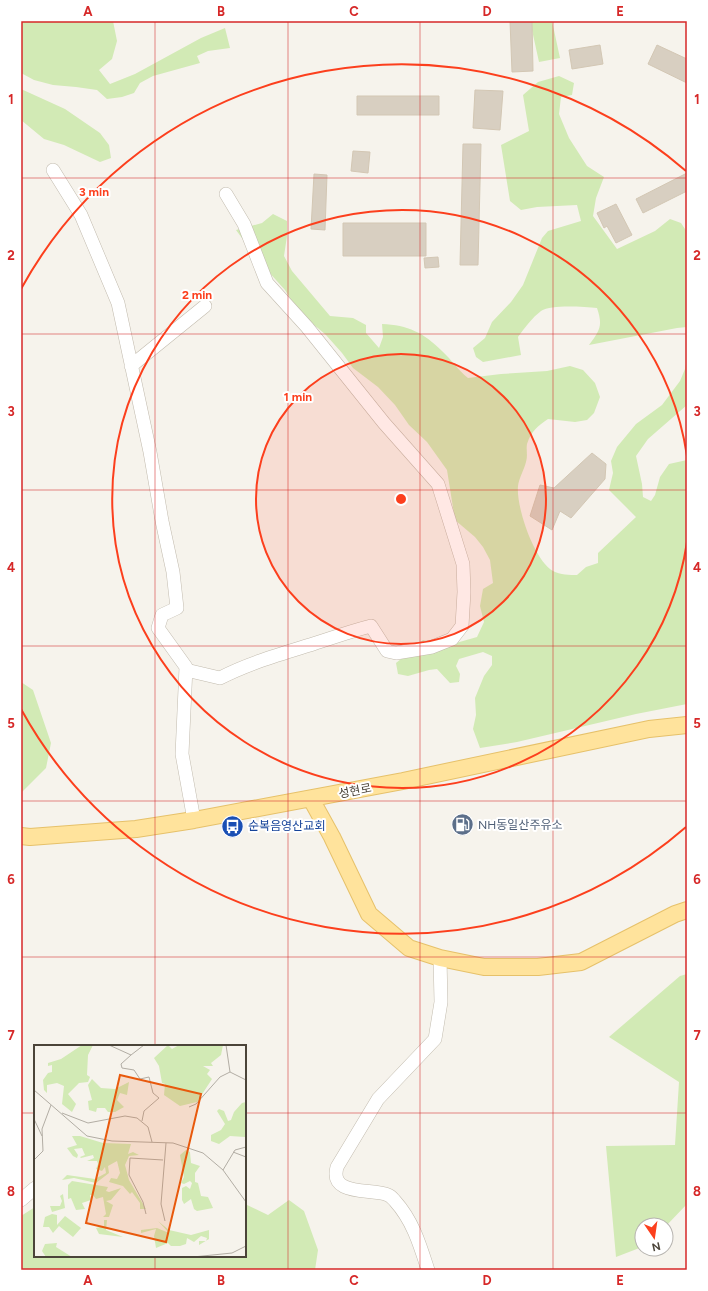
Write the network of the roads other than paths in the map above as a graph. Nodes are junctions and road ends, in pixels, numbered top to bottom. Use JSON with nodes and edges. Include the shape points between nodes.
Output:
{"nodes":[{"id":1,"x":53,"y":170,"type":"dead end"},
{"id":2,"x":226,"y":194,"type":"dead end"},
{"id":3,"x":205,"y":306,"type":"dead end"},
{"id":4,"x":131,"y":366,"type":"junction"},
{"id":5,"x":186,"y":670,"type":"junction"},
{"id":6,"x":687,"y":725,"type":"edge"},
{"id":7,"x":312,"y":799,"type":"junction"},
{"id":8,"x":194,"y":820,"type":"junction"},
{"id":9,"x":21,"y":836,"type":"edge"},
{"id":10,"x":687,"y":910,"type":"edge"},
{"id":11,"x":440,"y":958,"type":"junction"},
{"id":12,"x":34,"y":1189,"type":"edge"},
{"id":13,"x":21,"y":1200,"type":"edge"},
{"id":14,"x":428,"y":1270,"type":"edge"}],
"edges":[{"from":1,"to":4,"type":"street","via":[[81,215],[118,303]]},
{"from":2,"to":5,"type":"street","via":[[244,224],[267,283],[438,484],[463,564],[462,626],[452,639],[432,647],[396,654],[387,651],[371,626],[240,668],[220,678]]},
{"from":3,"to":4,"type":"street"},
{"from":4,"to":5,"type":"street","via":[[173,572],[177,608],[162,615],[158,628]]},
{"from":5,"to":8,"type":"street","via":[[182,754]]},
{"from":6,"to":7,"type":"main road","name":"성현로","via":[[649,729]]},
{"from":7,"to":8,"type":"main road","name":"성현로"},
{"from":7,"to":11,"type":"main road","via":[[369,914],[409,948]]},
{"from":8,"to":9,"type":"main road","name":"성현로","via":[[136,830]]},
{"from":10,"to":11,"type":"main road","via":[[581,962],[538,968],[484,967]]},
{"from":11,"to":14,"type":"street","via":[[440,1002],[435,1039],[378,1099],[336,1167],[335,1174],[337,1180],[346,1188],[389,1195],[399,1205],[415,1230]]},
{"from":12,"to":13,"type":"street"}]}
